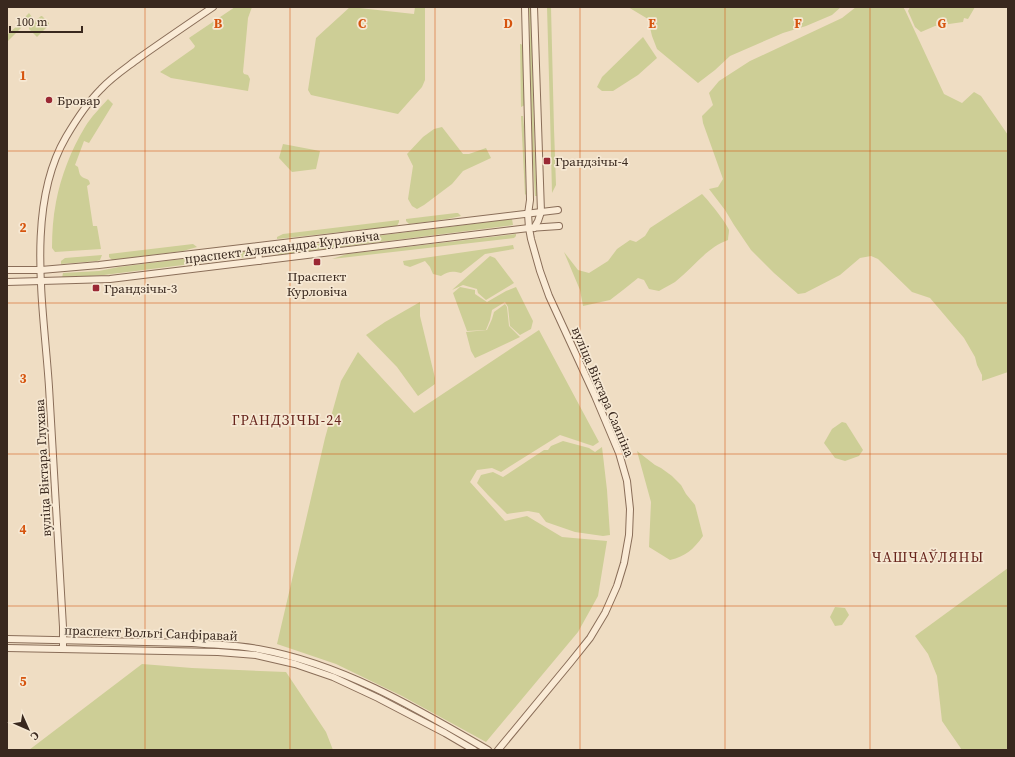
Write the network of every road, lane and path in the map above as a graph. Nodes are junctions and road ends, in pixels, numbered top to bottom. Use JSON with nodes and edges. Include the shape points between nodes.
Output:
{"nodes":[{"id":1,"x":213,"y":7,"type":"edge"},
{"id":2,"x":525,"y":7,"type":"edge"},
{"id":3,"x":534,"y":7,"type":"edge"},
{"id":4,"x":558,"y":210,"type":"dead end"},
{"id":5,"x":541,"y":212,"type":"junction"},
{"id":6,"x":528,"y":214,"type":"junction"},
{"id":7,"x":559,"y":226,"type":"dead end"},
{"id":8,"x":531,"y":228,"type":"junction"},
{"id":9,"x":258,"y":247,"type":"junction"},
{"id":10,"x":259,"y":261,"type":"junction"},
{"id":11,"x":7,"y":270,"type":"edge"},
{"id":12,"x":41,"y":270,"type":"junction"},
{"id":13,"x":41,"y":281,"type":"junction"},
{"id":14,"x":7,"y":282,"type":"edge"},
{"id":15,"x":7,"y":639,"type":"edge"},
{"id":16,"x":63,"y":640,"type":"junction"},
{"id":17,"x":7,"y":648,"type":"edge"},
{"id":18,"x":63,"y":648,"type":"junction"},
{"id":19,"x":301,"y":660,"type":"junction"},
{"id":20,"x":295,"y":664,"type":"junction"},
{"id":21,"x":474,"y":750,"type":"edge"},
{"id":22,"x":488,"y":750,"type":"edge"},
{"id":23,"x":498,"y":750,"type":"edge"}],
"edges":[{"from":1,"to":12,"type":"street","name":"вуліца Віктара Глухава","via":[[107,82],[80,115],[57,154],[51,173],[44,202]]},
{"from":2,"to":6,"type":"street","name":"вуліца Віктара Саяпіна","via":[[530,200]]},
{"from":3,"to":5,"type":"street"},
{"from":4,"to":5,"type":"street","name":"праспект Аляксандра Курловіча"},
{"from":5,"to":6,"type":"street","name":"праспект Аляксандра Курловіча"},
{"from":5,"to":8,"type":"street","via":[[538,221]]},
{"from":6,"to":8,"type":"street","name":"вуліца Віктара Саяпіна"},
{"from":6,"to":9,"type":"street","name":"праспект Аляксандра Курловіча"},
{"from":7,"to":8,"type":"street","name":"праспект Аляксандра Курловіча"},
{"from":8,"to":10,"type":"street","name":"праспект Аляксандра Курловіча"},
{"from":8,"to":23,"type":"street","name":"вуліца Віктара Саяпіна","via":[[531,239],[549,296],[619,453],[627,481],[629,535],[624,564],[605,614],[590,638]]},
{"from":9,"to":10,"type":"street"},
{"from":9,"to":12,"type":"street","name":"праспект Аляксандра Курловіча"},
{"from":10,"to":13,"type":"street","name":"праспект Аляксандра Курловіча","via":[[110,279]]},
{"from":11,"to":12,"type":"street","name":"праспект Аляксандра Курловіча"},
{"from":12,"to":13,"type":"street","name":"вуліца Віктара Глухава"},
{"from":13,"to":14,"type":"street","name":"праспект Аляксандра Курловіча"},
{"from":13,"to":16,"type":"street","name":"вуліца Віктара Глухава"},
{"from":15,"to":16,"type":"street","name":"праспект Вольгі Санфіравай"},
{"from":16,"to":18,"type":"street","name":"вуліца Віктара Глухава"},
{"from":16,"to":19,"type":"street","name":"праспект Вольгі Санфіравай","via":[[222,645],[258,649]]},
{"from":17,"to":18,"type":"street","name":"праспект Вольгі Санфіравай"},
{"from":18,"to":20,"type":"street","name":"праспект Вольгі Санфіравай","via":[[218,652],[256,655]]},
{"from":19,"to":20,"type":"street","via":[[302,664]]},
{"from":19,"to":22,"type":"street","name":"праспект Вольгі Санфіравай","via":[[381,691]]},
{"from":20,"to":21,"type":"street","name":"праспект Вольгі Санфіравай","via":[[333,677],[378,698]]}]}
